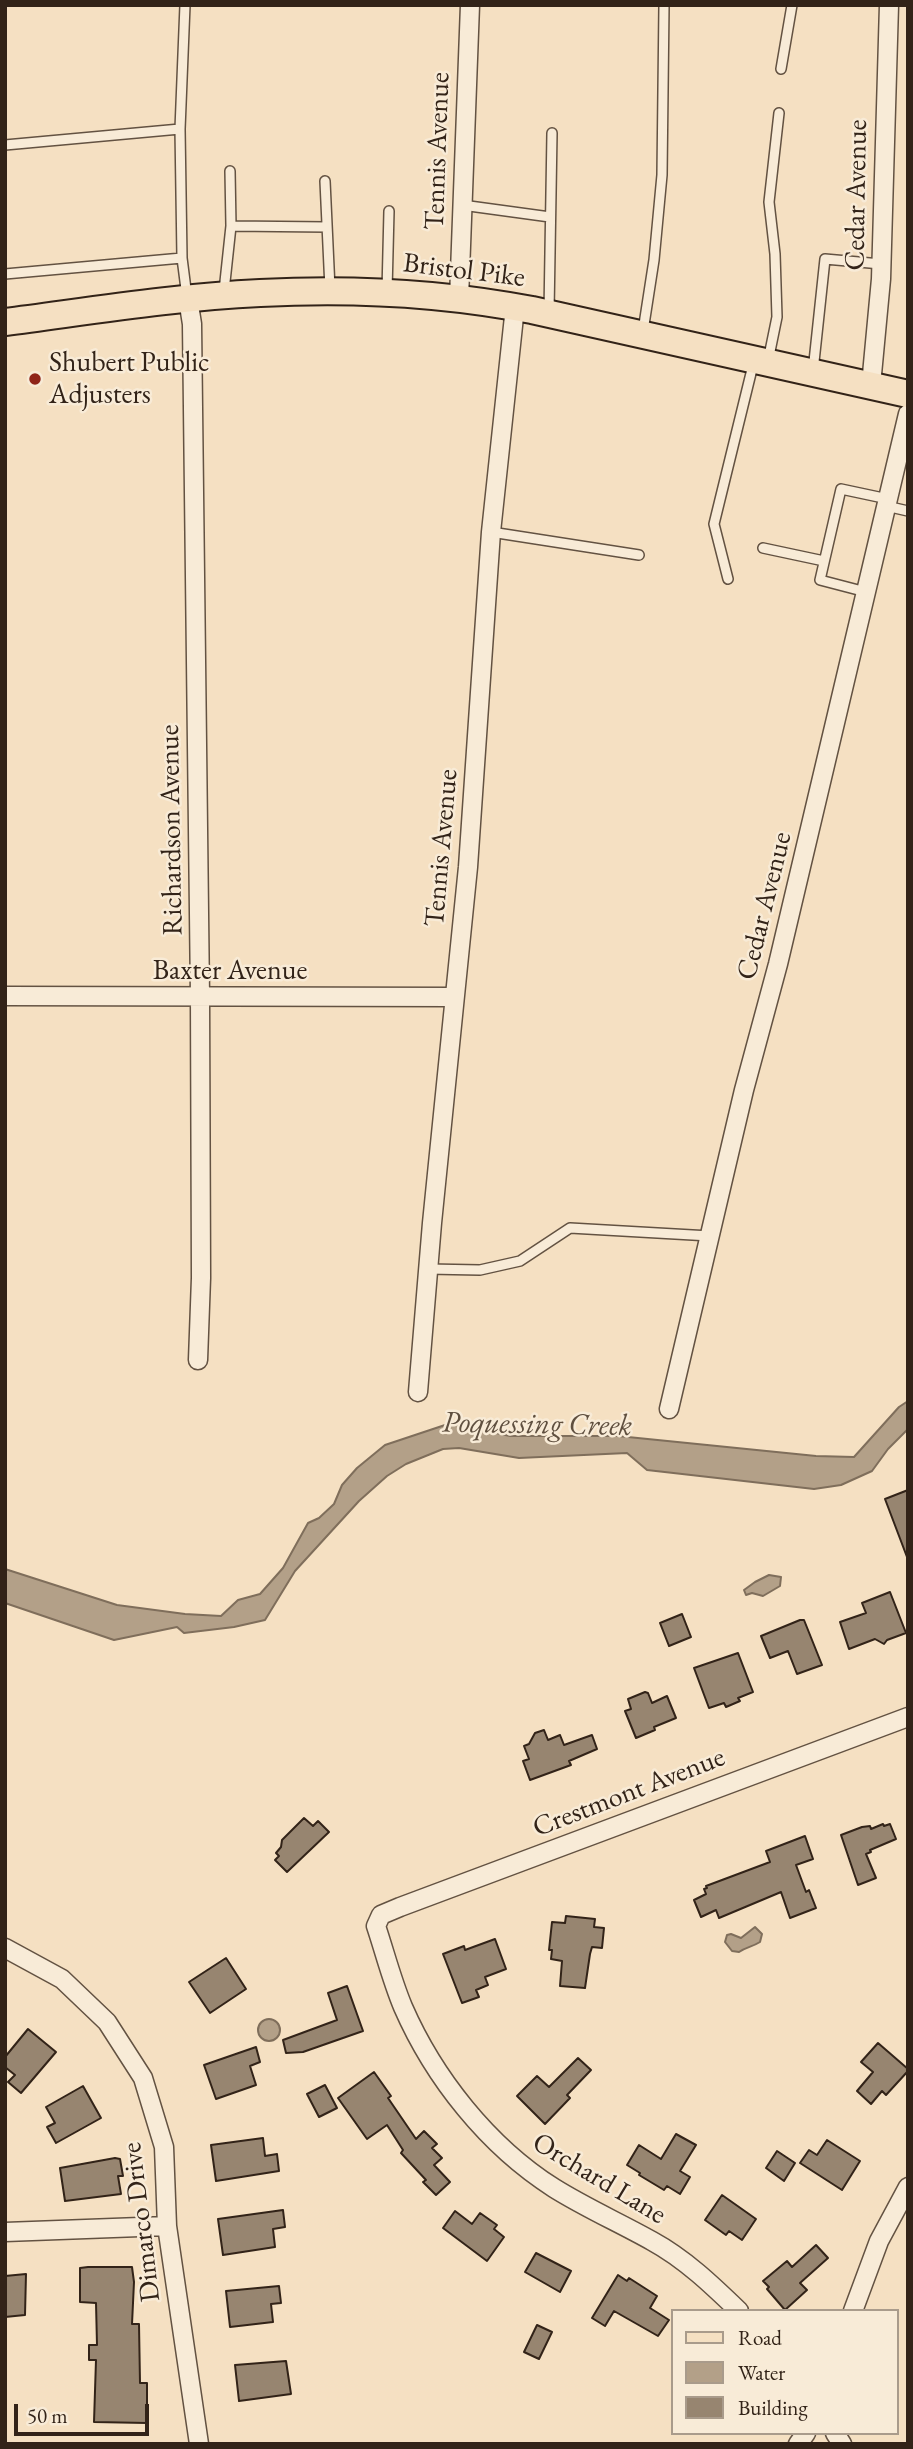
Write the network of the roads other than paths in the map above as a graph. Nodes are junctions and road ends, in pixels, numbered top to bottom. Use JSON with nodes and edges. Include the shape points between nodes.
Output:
{"nodes":[{"id":1,"x":185,"y":5,"type":"edge"},
{"id":2,"x":470,"y":5,"type":"edge"},
{"id":3,"x":664,"y":5,"type":"edge"},
{"id":4,"x":792,"y":5,"type":"edge"},
{"id":5,"x":889,"y":5,"type":"edge"},
{"id":6,"x":781,"y":69,"type":"dead end"},
{"id":7,"x":779,"y":113,"type":"dead end"},
{"id":8,"x":180,"y":129,"type":"junction"},
{"id":9,"x":552,"y":133,"type":"dead end"},
{"id":10,"x":5,"y":145,"type":"edge"},
{"id":11,"x":230,"y":172,"type":"dead end"},
{"id":12,"x":325,"y":181,"type":"dead end"},
{"id":13,"x":462,"y":205,"type":"junction"},
{"id":14,"x":389,"y":211,"type":"dead end"},
{"id":15,"x":550,"y":217,"type":"junction"},
{"id":16,"x":231,"y":226,"type":"junction"},
{"id":17,"x":327,"y":227,"type":"junction"},
{"id":18,"x":182,"y":258,"type":"junction"},
{"id":19,"x":881,"y":264,"type":"junction"},
{"id":20,"x":5,"y":274,"type":"edge"},
{"id":21,"x":331,"y":291,"type":"junction"},
{"id":22,"x":387,"y":293,"type":"junction"},
{"id":23,"x":223,"y":295,"type":"junction"},
{"id":24,"x":188,"y":299,"type":"junction"},
{"id":25,"x":458,"y":299,"type":"junction"},
{"id":26,"x":515,"y":307,"type":"junction"},
{"id":27,"x":549,"y":314,"type":"junction"},
{"id":28,"x":5,"y":322,"type":"edge"},
{"id":29,"x":643,"y":334,"type":"junction"},
{"id":30,"x":761,"y":361,"type":"junction"},
{"id":31,"x":813,"y":372,"type":"junction"},
{"id":32,"x":871,"y":386,"type":"junction"},
{"id":33,"x":908,"y":394,"type":"edge"},
{"id":34,"x":908,"y":414,"type":"edge"},
{"id":35,"x":887,"y":503,"type":"junction"},
{"id":36,"x":908,"y":511,"type":"edge"},
{"id":37,"x":491,"y":532,"type":"junction"},
{"id":38,"x":763,"y":548,"type":"dead end"},
{"id":39,"x":639,"y":555,"type":"dead end"},
{"id":40,"x":824,"y":561,"type":"junction"},
{"id":41,"x":728,"y":579,"type":"dead end"},
{"id":42,"x":866,"y":592,"type":"junction"},
{"id":43,"x":5,"y":996,"type":"edge"},
{"id":44,"x":200,"y":997,"type":"junction"},
{"id":45,"x":454,"y":997,"type":"junction"},
{"id":46,"x":710,"y":1236,"type":"junction"},
{"id":47,"x":428,"y":1269,"type":"junction"},
{"id":48,"x":198,"y":1360,"type":"dead end"},
{"id":49,"x":418,"y":1392,"type":"dead end"},
{"id":50,"x":669,"y":1409,"type":"dead end"},
{"id":51,"x":908,"y":1717,"type":"edge"},
{"id":52,"x":376,"y":1926,"type":"joint"},
{"id":53,"x":5,"y":1948,"type":"edge"},
{"id":54,"x":908,"y":2187,"type":"edge"},
{"id":55,"x":167,"y":2226,"type":"junction"},
{"id":56,"x":5,"y":2232,"type":"edge"},
{"id":57,"x":737,"y":2309,"type":"edge"},
{"id":58,"x":854,"y":2309,"type":"edge"},
{"id":59,"x":199,"y":2444,"type":"edge"}],
"edges":[{"from":1,"to":8,"type":"lane"},
{"from":2,"to":13,"type":"street","name":"Tennis Avenue"},
{"from":3,"to":29,"type":"lane","via":[[662,175]]},
{"from":4,"to":6,"type":"lane"},
{"from":5,"to":19,"type":"street","name":"Cedar Avenue"},
{"from":7,"to":30,"type":"lane","via":[[769,202],[776,317]]},
{"from":8,"to":10,"type":"lane"},
{"from":8,"to":18,"type":"lane"},
{"from":9,"to":15,"type":"lane"},
{"from":11,"to":16,"type":"lane"},
{"from":12,"to":17,"type":"lane"},
{"from":13,"to":15,"type":"lane"},
{"from":13,"to":25,"type":"street","name":"Tennis Avenue"},
{"from":14,"to":22,"type":"lane"},
{"from":15,"to":27,"type":"lane"},
{"from":16,"to":17,"type":"lane"},
{"from":16,"to":23,"type":"lane"},
{"from":17,"to":21,"type":"lane"},
{"from":18,"to":20,"type":"lane"},
{"from":18,"to":24,"type":"lane"},
{"from":19,"to":31,"type":"lane","via":[[825,259]]},
{"from":19,"to":32,"type":"street","name":"Cedar Avenue"},
{"from":21,"to":22,"type":"main road","name":"Bristol Pike"},
{"from":21,"to":23,"type":"main road","name":"Bristol Pike"},
{"from":22,"to":25,"type":"main road","name":"Bristol Pike"},
{"from":23,"to":24,"type":"main road","name":"Bristol Pike"},
{"from":24,"to":28,"type":"main road","name":"Bristol Pike"},
{"from":24,"to":44,"type":"street","name":"Richardson Avenue","via":[[192,319]]},
{"from":25,"to":26,"type":"main road","name":"Bristol Pike"},
{"from":26,"to":27,"type":"main road","name":"Bristol Pike"},
{"from":26,"to":37,"type":"street","name":"Tennis Avenue"},
{"from":27,"to":29,"type":"main road","name":"Bristol Pike"},
{"from":29,"to":30,"type":"main road","name":"Bristol Pike"},
{"from":30,"to":31,"type":"main road","name":"Bristol Pike"},
{"from":30,"to":41,"type":"lane","via":[[714,524]]},
{"from":31,"to":32,"type":"main road","name":"Bristol Pike"},
{"from":32,"to":33,"type":"main road","name":"Bristol Pike"},
{"from":34,"to":35,"type":"street","name":"Cedar Avenue"},
{"from":35,"to":36,"type":"lane"},
{"from":35,"to":40,"type":"lane","via":[[841,489]]},
{"from":35,"to":42,"type":"street","name":"Cedar Avenue"},
{"from":37,"to":39,"type":"lane"},
{"from":37,"to":45,"type":"street","name":"Tennis Avenue","via":[[468,867]]},
{"from":38,"to":40,"type":"lane"},
{"from":40,"to":42,"type":"lane","via":[[820,580]]},
{"from":42,"to":46,"type":"street","name":"Cedar Avenue"},
{"from":43,"to":44,"type":"street","name":"Baxter Avenue"},
{"from":44,"to":45,"type":"street","name":"Baxter Avenue"},
{"from":44,"to":48,"type":"street","name":"Richardson Avenue"},
{"from":45,"to":47,"type":"street","name":"Tennis Avenue"},
{"from":46,"to":47,"type":"lane","via":[[570,1228],[520,1261],[480,1270]]},
{"from":46,"to":50,"type":"street","name":"Cedar Avenue"},
{"from":47,"to":49,"type":"street","name":"Tennis Avenue"},
{"from":51,"to":52,"type":"street","name":"Crestmont Avenue","via":[[400,1907],[381,1915]]},
{"from":52,"to":57,"type":"street","name":"Orchard Lane","via":[[403,2007],[431,2060],[468,2112],[510,2157],[553,2188],[654,2241],[703,2276]]},
{"from":53,"to":55,"type":"street","name":"Dimarco Drive","via":[[64,1981],[107,2022],[143,2078],[164,2147]]},
{"from":54,"to":58,"type":"street","via":[[878,2241]]},
{"from":55,"to":56,"type":"street"},
{"from":55,"to":59,"type":"street","name":"Dimarco Drive"}]}
